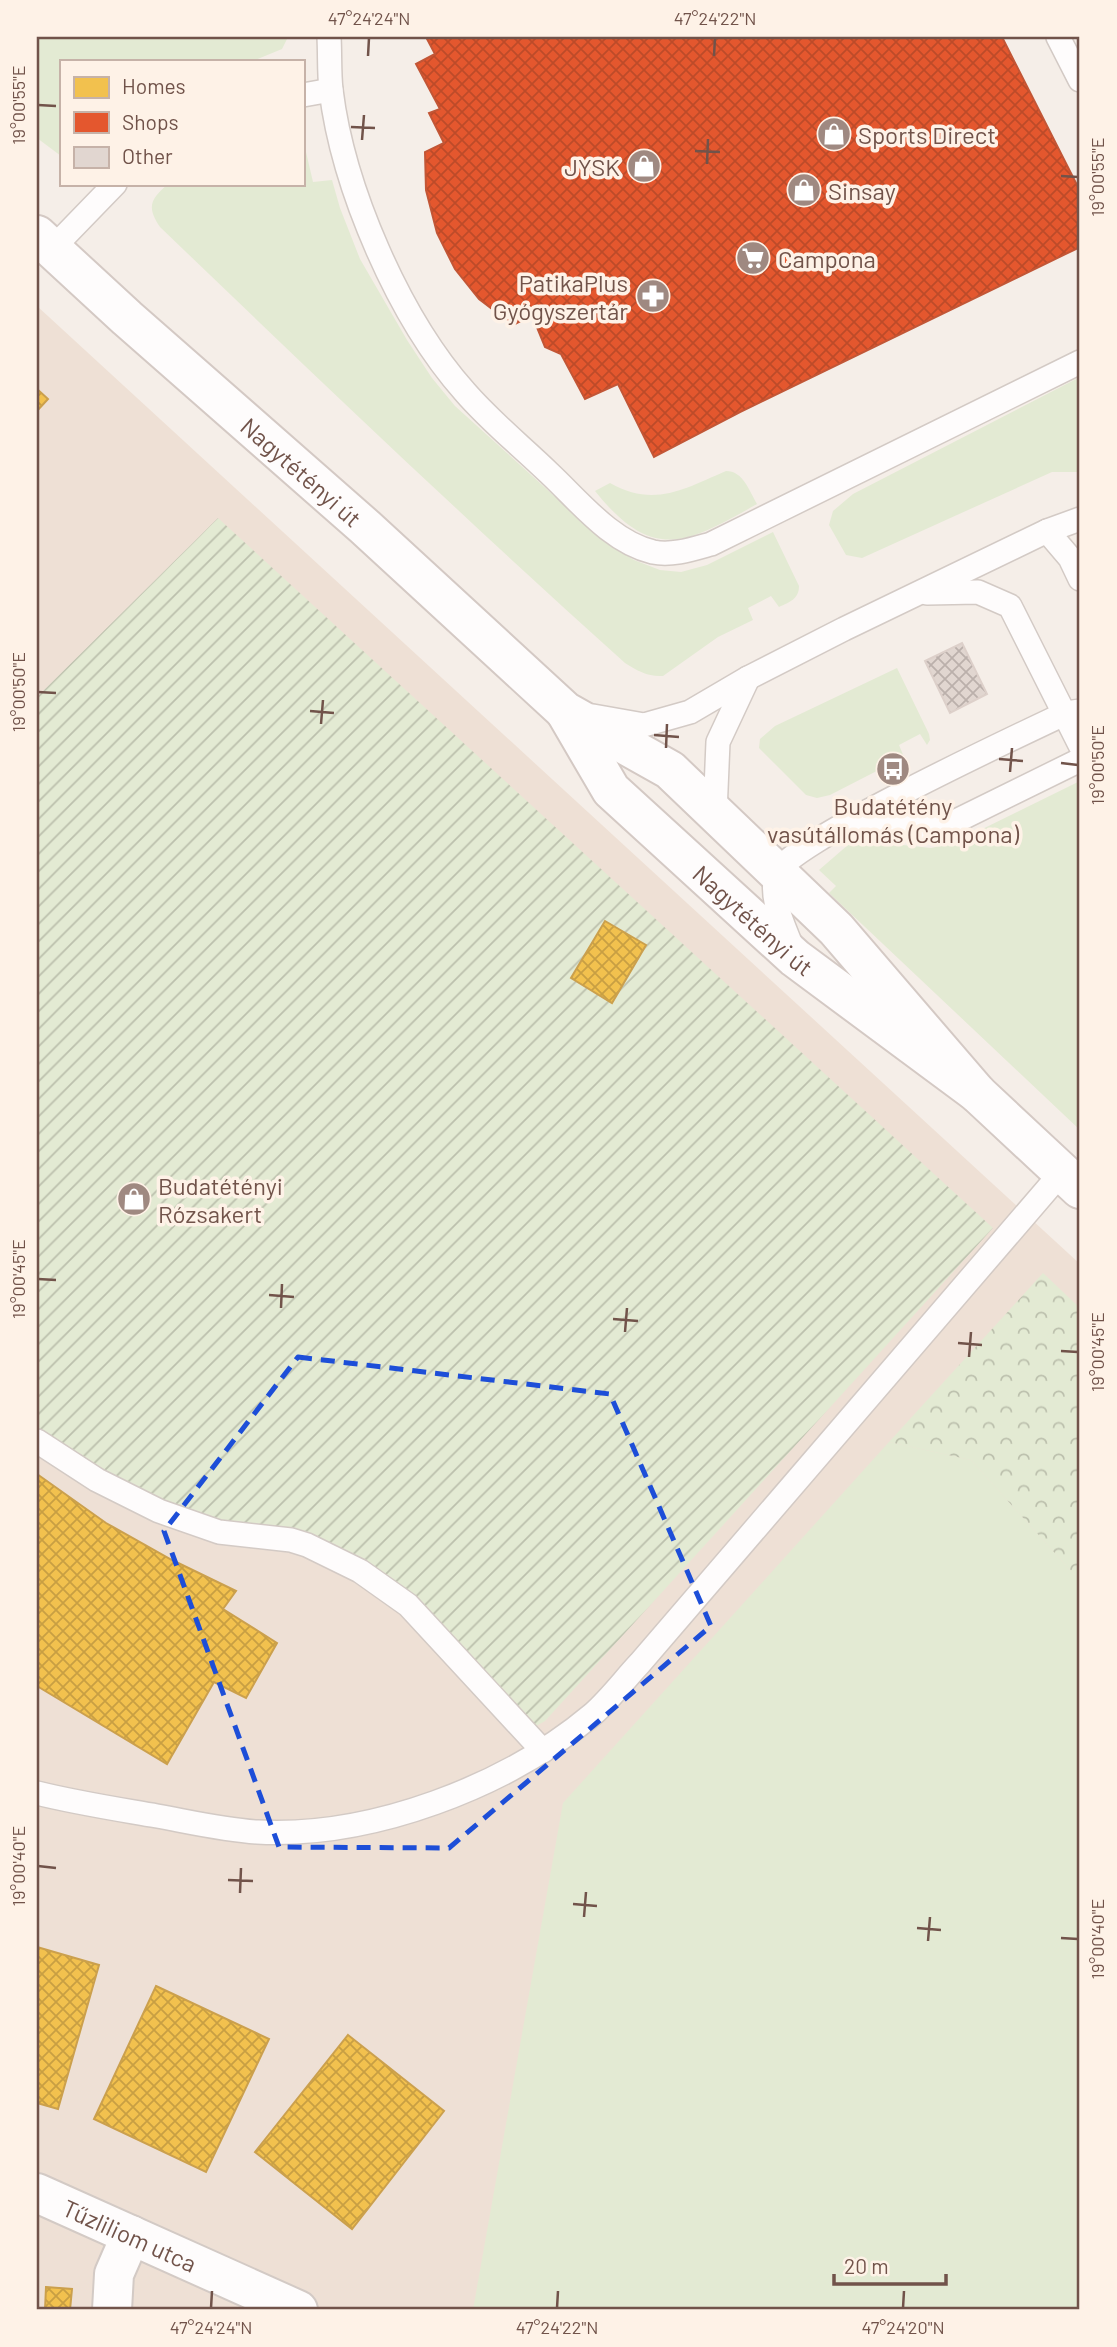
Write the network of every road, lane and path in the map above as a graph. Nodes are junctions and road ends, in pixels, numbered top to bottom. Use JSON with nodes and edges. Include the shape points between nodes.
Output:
{"nodes":[{"id":1,"x":329,"y":37,"type":"edge"},
{"id":2,"x":1058,"y":37,"type":"edge"},
{"id":3,"x":1080,"y":80,"type":"edge"},
{"id":4,"x":331,"y":90,"type":"junction"},
{"id":5,"x":304,"y":95,"type":"edge"},
{"id":6,"x":113,"y":186,"type":"edge"},
{"id":7,"x":42,"y":250,"type":"edge"},
{"id":8,"x":1080,"y":362,"type":"edge"},
{"id":9,"x":1080,"y":519,"type":"edge"},
{"id":10,"x":1046,"y":531,"type":"junction"},
{"id":11,"x":1080,"y":579,"type":"edge"},
{"id":12,"x":921,"y":593,"type":"junction"},
{"id":13,"x":748,"y":678,"type":"junction"},
{"id":14,"x":565,"y":711,"type":"junction"},
{"id":15,"x":1073,"y":712,"type":"edge"},
{"id":16,"x":1080,"y":745,"type":"edge"},
{"id":17,"x":1080,"y":760,"type":"edge"},
{"id":18,"x":715,"y":813,"type":"junction"},
{"id":19,"x":847,"y":822,"type":"junction"},
{"id":20,"x":777,"y":872,"type":"junction"},
{"id":21,"x":795,"y":958,"type":"junction"},
{"id":22,"x":977,"y":1093,"type":"junction"},
{"id":23,"x":1071,"y":1181,"type":"edge"},
{"id":24,"x":37,"y":1441,"type":"edge"},
{"id":25,"x":543,"y":1751,"type":"junction"},
{"id":26,"x":37,"y":1794,"type":"edge"},
{"id":27,"x":37,"y":2193,"type":"edge"},
{"id":28,"x":131,"y":2235,"type":"junction"},
{"id":29,"x":112,"y":2310,"type":"edge"},
{"id":30,"x":298,"y":2310,"type":"edge"}],
"edges":[{"from":1,"to":4,"type":"lane"},
{"from":2,"to":3,"type":"lane"},
{"from":4,"to":5,"type":"lane"},
{"from":4,"to":8,"type":"lane","via":[[345,157],[378,254],[428,342],[465,392],[589,511],[642,548],[685,551],[711,544]]},
{"from":6,"to":7,"type":"lane"},
{"from":7,"to":14,"type":"main road","name":"Nagytétényi út","via":[[365,527]]},
{"from":9,"to":10,"type":"lane"},
{"from":10,"to":11,"type":"lane","via":[[1070,558]]},
{"from":10,"to":12,"type":"lane"},
{"from":12,"to":13,"type":"lane"},
{"from":12,"to":15,"type":"lane","via":[[978,592],[1010,606]]},
{"from":13,"to":14,"type":"lane","via":[[698,708],[644,725]]},
{"from":13,"to":18,"type":"lane","via":[[718,742]]},
{"from":14,"to":18,"type":"main road","name":"Nagytétényi út","via":[[670,770]]},
{"from":14,"to":21,"type":"main road","name":"Nagytétényi út","via":[[611,790]]},
{"from":15,"to":16,"type":"lane"},
{"from":15,"to":19,"type":"lane"},
{"from":17,"to":19,"type":"lane","via":[[944,827]]},
{"from":18,"to":20,"type":"main road","name":"Nagytétényi út"},
{"from":19,"to":20,"type":"lane","via":[[788,859]]},
{"from":20,"to":21,"type":"lane","via":[[775,895]]},
{"from":20,"to":22,"type":"main road","name":"Nagytétényi út","via":[[836,929]]},
{"from":21,"to":22,"type":"main road","name":"Nagytétényi út"},
{"from":22,"to":23,"type":"main road","name":"Nagytétényi út"},
{"from":23,"to":25,"type":"lane","via":[[594,1713]]},
{"from":24,"to":25,"type":"lane","via":[[97,1480],[159,1511],[219,1532],[291,1540],[360,1571],[408,1605]]},
{"from":25,"to":26,"type":"lane","via":[[473,1789],[398,1814],[324,1830],[257,1832]]},
{"from":27,"to":28,"type":"main road","name":"Tűzliliom utca"},
{"from":28,"to":29,"type":"main road","via":[[114,2274]]},
{"from":28,"to":30,"type":"main road","name":"Tűzliliom utca"}]}
